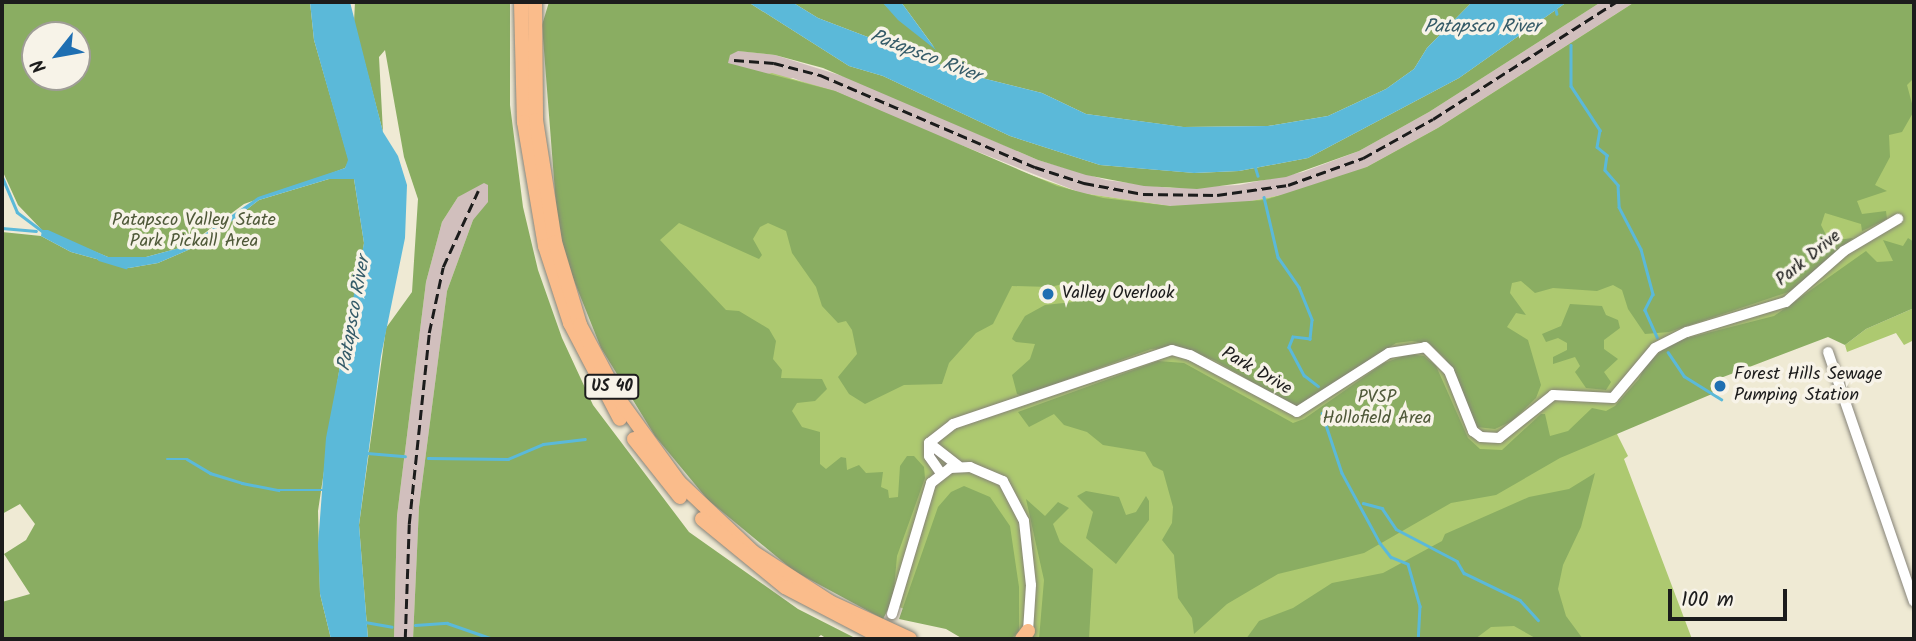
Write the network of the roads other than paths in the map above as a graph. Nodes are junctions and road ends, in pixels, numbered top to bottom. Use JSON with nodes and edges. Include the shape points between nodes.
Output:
{"nodes":[{"id":1,"x":521,"y":2,"type":"edge"},
{"id":2,"x":535,"y":2,"type":"edge"},
{"id":3,"x":1898,"y":219,"type":"dead end"},
{"id":4,"x":1828,"y":352,"type":"dead end"},
{"id":5,"x":929,"y":443,"type":"junction"},
{"id":6,"x":958,"y":466,"type":"junction"},
{"id":7,"x":940,"y":472,"type":"junction"},
{"id":8,"x":1914,"y":602,"type":"edge"},
{"id":9,"x":892,"y":614,"type":"dead end"},
{"id":10,"x":1026,"y":636,"type":"edge"},
{"id":11,"x":885,"y":639,"type":"edge"},
{"id":12,"x":910,"y":639,"type":"edge"}],
"edges":[{"from":1,"to":11,"type":"main road","number":"US 40","via":[[524,122],[540,225],[570,323],[603,391],[644,454],[716,533],[785,587]]},
{"from":2,"to":12,"type":"main road","number":"US 40","via":[[536,120],[552,232],[580,325],[621,402],[679,482],[753,552],[830,602]]},
{"from":3,"to":5,"type":"street","name":"Park Drive","via":[[1844,251],[1786,302],[1687,332],[1655,348],[1613,398],[1553,395],[1499,438],[1481,437],[1473,431],[1442,359],[1425,347],[1412,345],[1389,353],[1297,412],[1191,355],[1162,351],[1025,403],[953,424]]},
{"from":4,"to":8,"type":"street"},
{"from":5,"to":6,"type":"street"},
{"from":5,"to":7,"type":"street","via":[[929,456]]},
{"from":6,"to":7,"type":"street"},
{"from":6,"to":10,"type":"street","via":[[994,475],[1016,500],[1030,556]]},
{"from":7,"to":9,"type":"street","via":[[926,493]]}]}
